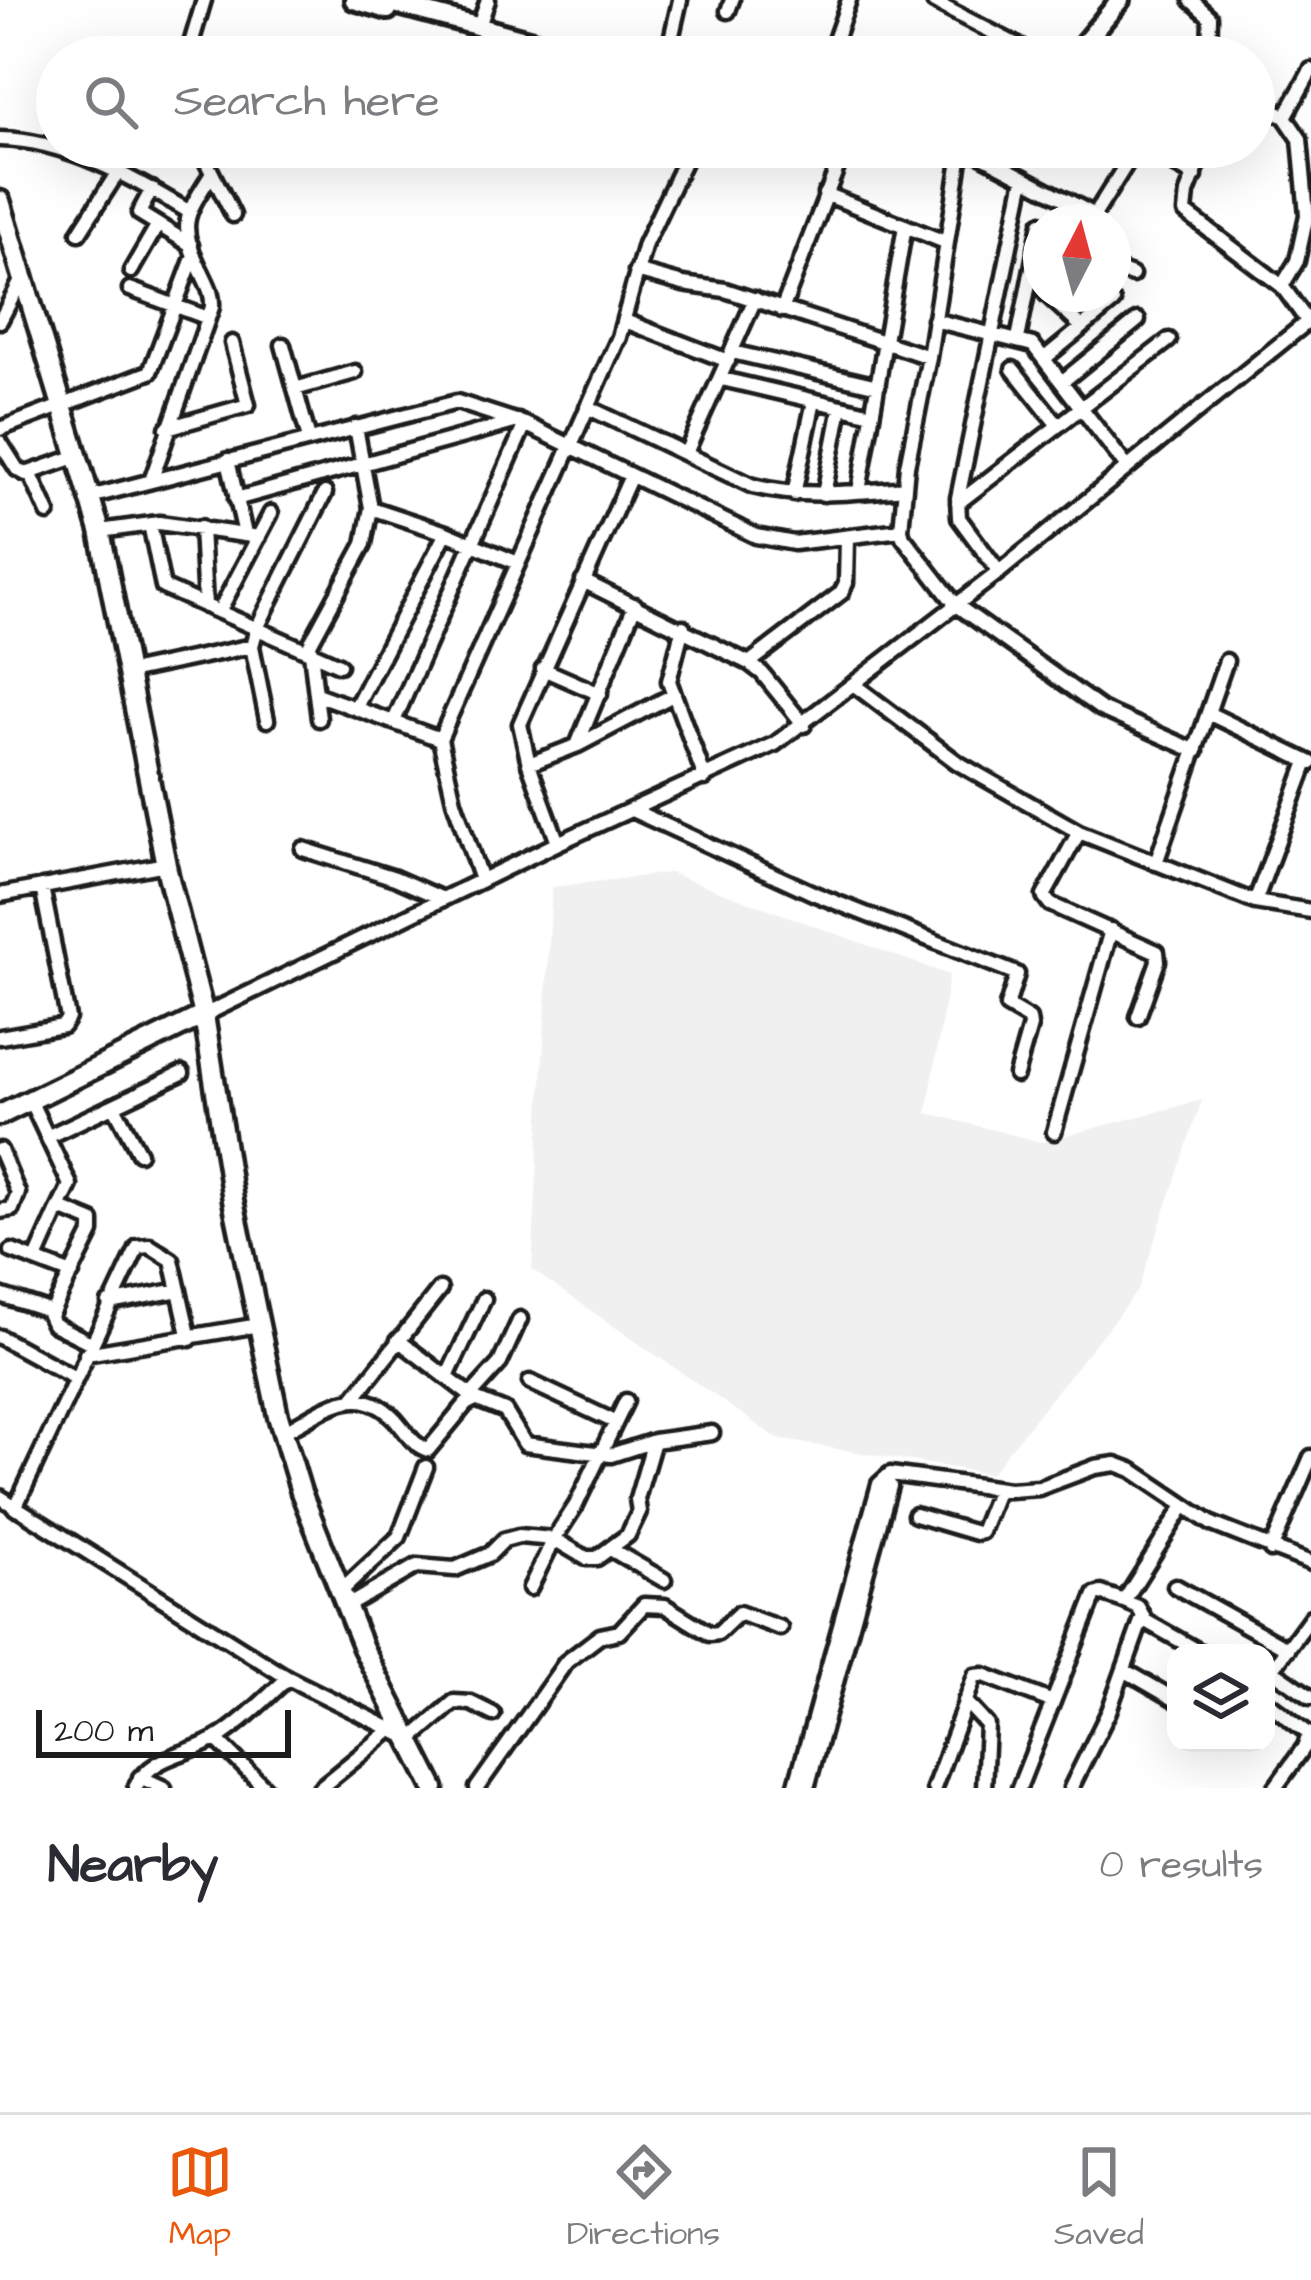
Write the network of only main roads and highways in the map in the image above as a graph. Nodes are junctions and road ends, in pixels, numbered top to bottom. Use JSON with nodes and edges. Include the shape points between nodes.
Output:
{"nodes":[{"id":1,"x":354,"y":0,"type":"edge"},
{"id":2,"x":380,"y":0,"type":"edge"},
{"id":3,"x":1120,"y":0,"type":"edge"},
{"id":4,"x":486,"y":36,"type":"edge"},
{"id":5,"x":515,"y":36,"type":"edge"},
{"id":6,"x":1090,"y":36,"type":"edge"},
{"id":7,"x":0,"y":201,"type":"edge"},
{"id":8,"x":5,"y":231,"type":"edge"},
{"id":9,"x":200,"y":1017,"type":"junction"},
{"id":10,"x":0,"y":1114,"type":"edge"},
{"id":11,"x":434,"y":1788,"type":"edge"}],
"edges":[{"from":1,"to":4,"type":"main road"},
{"from":2,"to":5,"type":"main road"},
{"from":3,"to":6,"type":"main road"},
{"from":7,"to":8,"type":"highway"},
{"from":8,"to":9,"type":"highway","via":[[100,531],[168,899]]},
{"from":9,"to":10,"type":"highway"},
{"from":9,"to":11,"type":"highway","via":[[217,1138],[301,1492],[402,1736]]}]}
